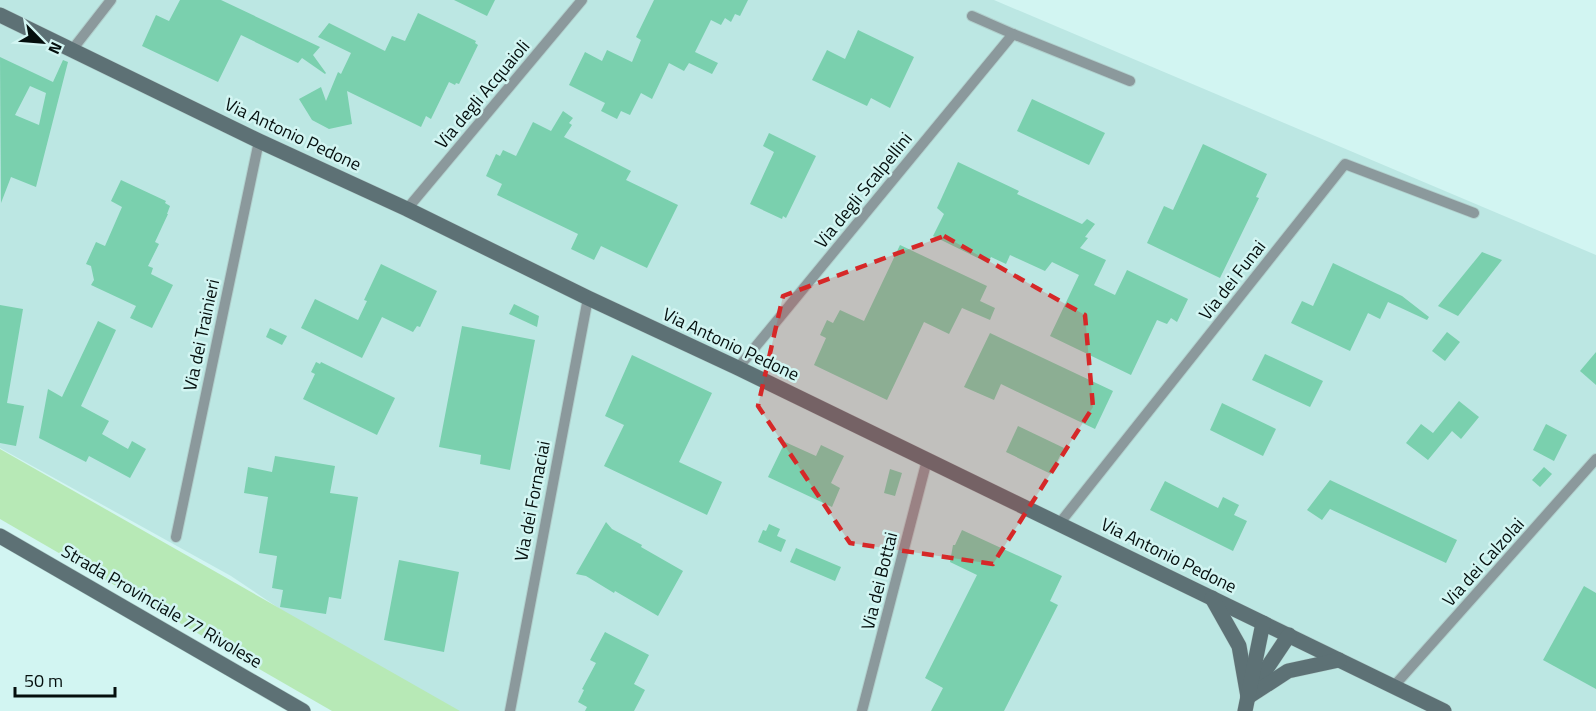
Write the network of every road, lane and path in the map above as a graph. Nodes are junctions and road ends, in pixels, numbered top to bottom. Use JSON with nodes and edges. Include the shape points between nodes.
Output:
{"nodes":[{"id":1,"x":111,"y":0,"type":"edge"},
{"id":2,"x":582,"y":0,"type":"edge"},
{"id":3,"x":0,"y":15,"type":"edge"},
{"id":4,"x":972,"y":16,"type":"dead end"},
{"id":5,"x":1013,"y":34,"type":"junction"},
{"id":6,"x":72,"y":50,"type":"junction"},
{"id":7,"x":1130,"y":81,"type":"dead end"},
{"id":8,"x":259,"y":141,"type":"junction"},
{"id":9,"x":407,"y":209,"type":"junction"},
{"id":10,"x":1474,"y":213,"type":"dead end"},
{"id":11,"x":588,"y":298,"type":"junction"},
{"id":12,"x":738,"y":368,"type":"junction"},
{"id":13,"x":1596,"y":459,"type":"edge"},
{"id":14,"x":927,"y":460,"type":"junction"},
{"id":15,"x":1059,"y":524,"type":"junction"},
{"id":16,"x":0,"y":536,"type":"edge"},
{"id":17,"x":176,"y":537,"type":"dead end"},
{"id":18,"x":1212,"y":598,"type":"junction"},
{"id":19,"x":1263,"y":623,"type":"junction"},
{"id":20,"x":1289,"y":635,"type":"junction"},
{"id":21,"x":1339,"y":660,"type":"junction"},
{"id":22,"x":1394,"y":687,"type":"junction"},
{"id":23,"x":1247,"y":704,"type":"edge"},
{"id":24,"x":303,"y":711,"type":"edge"},
{"id":25,"x":510,"y":711,"type":"edge"},
{"id":26,"x":862,"y":711,"type":"edge"},
{"id":27,"x":1444,"y":711,"type":"edge"}],
"edges":[{"from":1,"to":6,"type":"street"},
{"from":2,"to":9,"type":"street","name":"Via degli Acquaioli"},
{"from":3,"to":6,"type":"street","name":"Via Antonio Pedone"},
{"from":4,"to":5,"type":"street"},
{"from":5,"to":7,"type":"street"},
{"from":5,"to":12,"type":"street","name":"Via degli Scalpellini"},
{"from":6,"to":8,"type":"street","name":"Via Antonio Pedone"},
{"from":8,"to":9,"type":"street","name":"Via Antonio Pedone"},
{"from":8,"to":17,"type":"street","name":"Via dei Trainieri"},
{"from":9,"to":11,"type":"street","name":"Via Antonio Pedone"},
{"from":10,"to":15,"type":"street","name":"Via dei Funai","via":[[1345,164]]},
{"from":11,"to":12,"type":"street","name":"Via Antonio Pedone"},
{"from":11,"to":25,"type":"street","name":"Via dei Fornaciai"},
{"from":12,"to":14,"type":"street","name":"Via Antonio Pedone"},
{"from":13,"to":22,"type":"street","name":"Via dei Calzolai"},
{"from":14,"to":15,"type":"street","name":"Via Antonio Pedone"},
{"from":14,"to":26,"type":"street","name":"Via dei Bottai"},
{"from":15,"to":18,"type":"street","name":"Via Antonio Pedone"},
{"from":16,"to":24,"type":"street","name":"Strada Provinciale 77 Rivolese"},
{"from":18,"to":19,"type":"street","name":"Via Antonio Pedone"},
{"from":18,"to":23,"type":"street","via":[[1239,646]]},
{"from":19,"to":20,"type":"street","name":"Via Antonio Pedone"},
{"from":19,"to":23,"type":"street"},
{"from":20,"to":21,"type":"street","name":"Via Antonio Pedone"},
{"from":20,"to":23,"type":"street"},
{"from":21,"to":22,"type":"street","name":"Via Antonio Pedone"},
{"from":21,"to":23,"type":"street","via":[[1288,671]]},
{"from":22,"to":27,"type":"street","name":"Via Antonio Pedone"}]}
